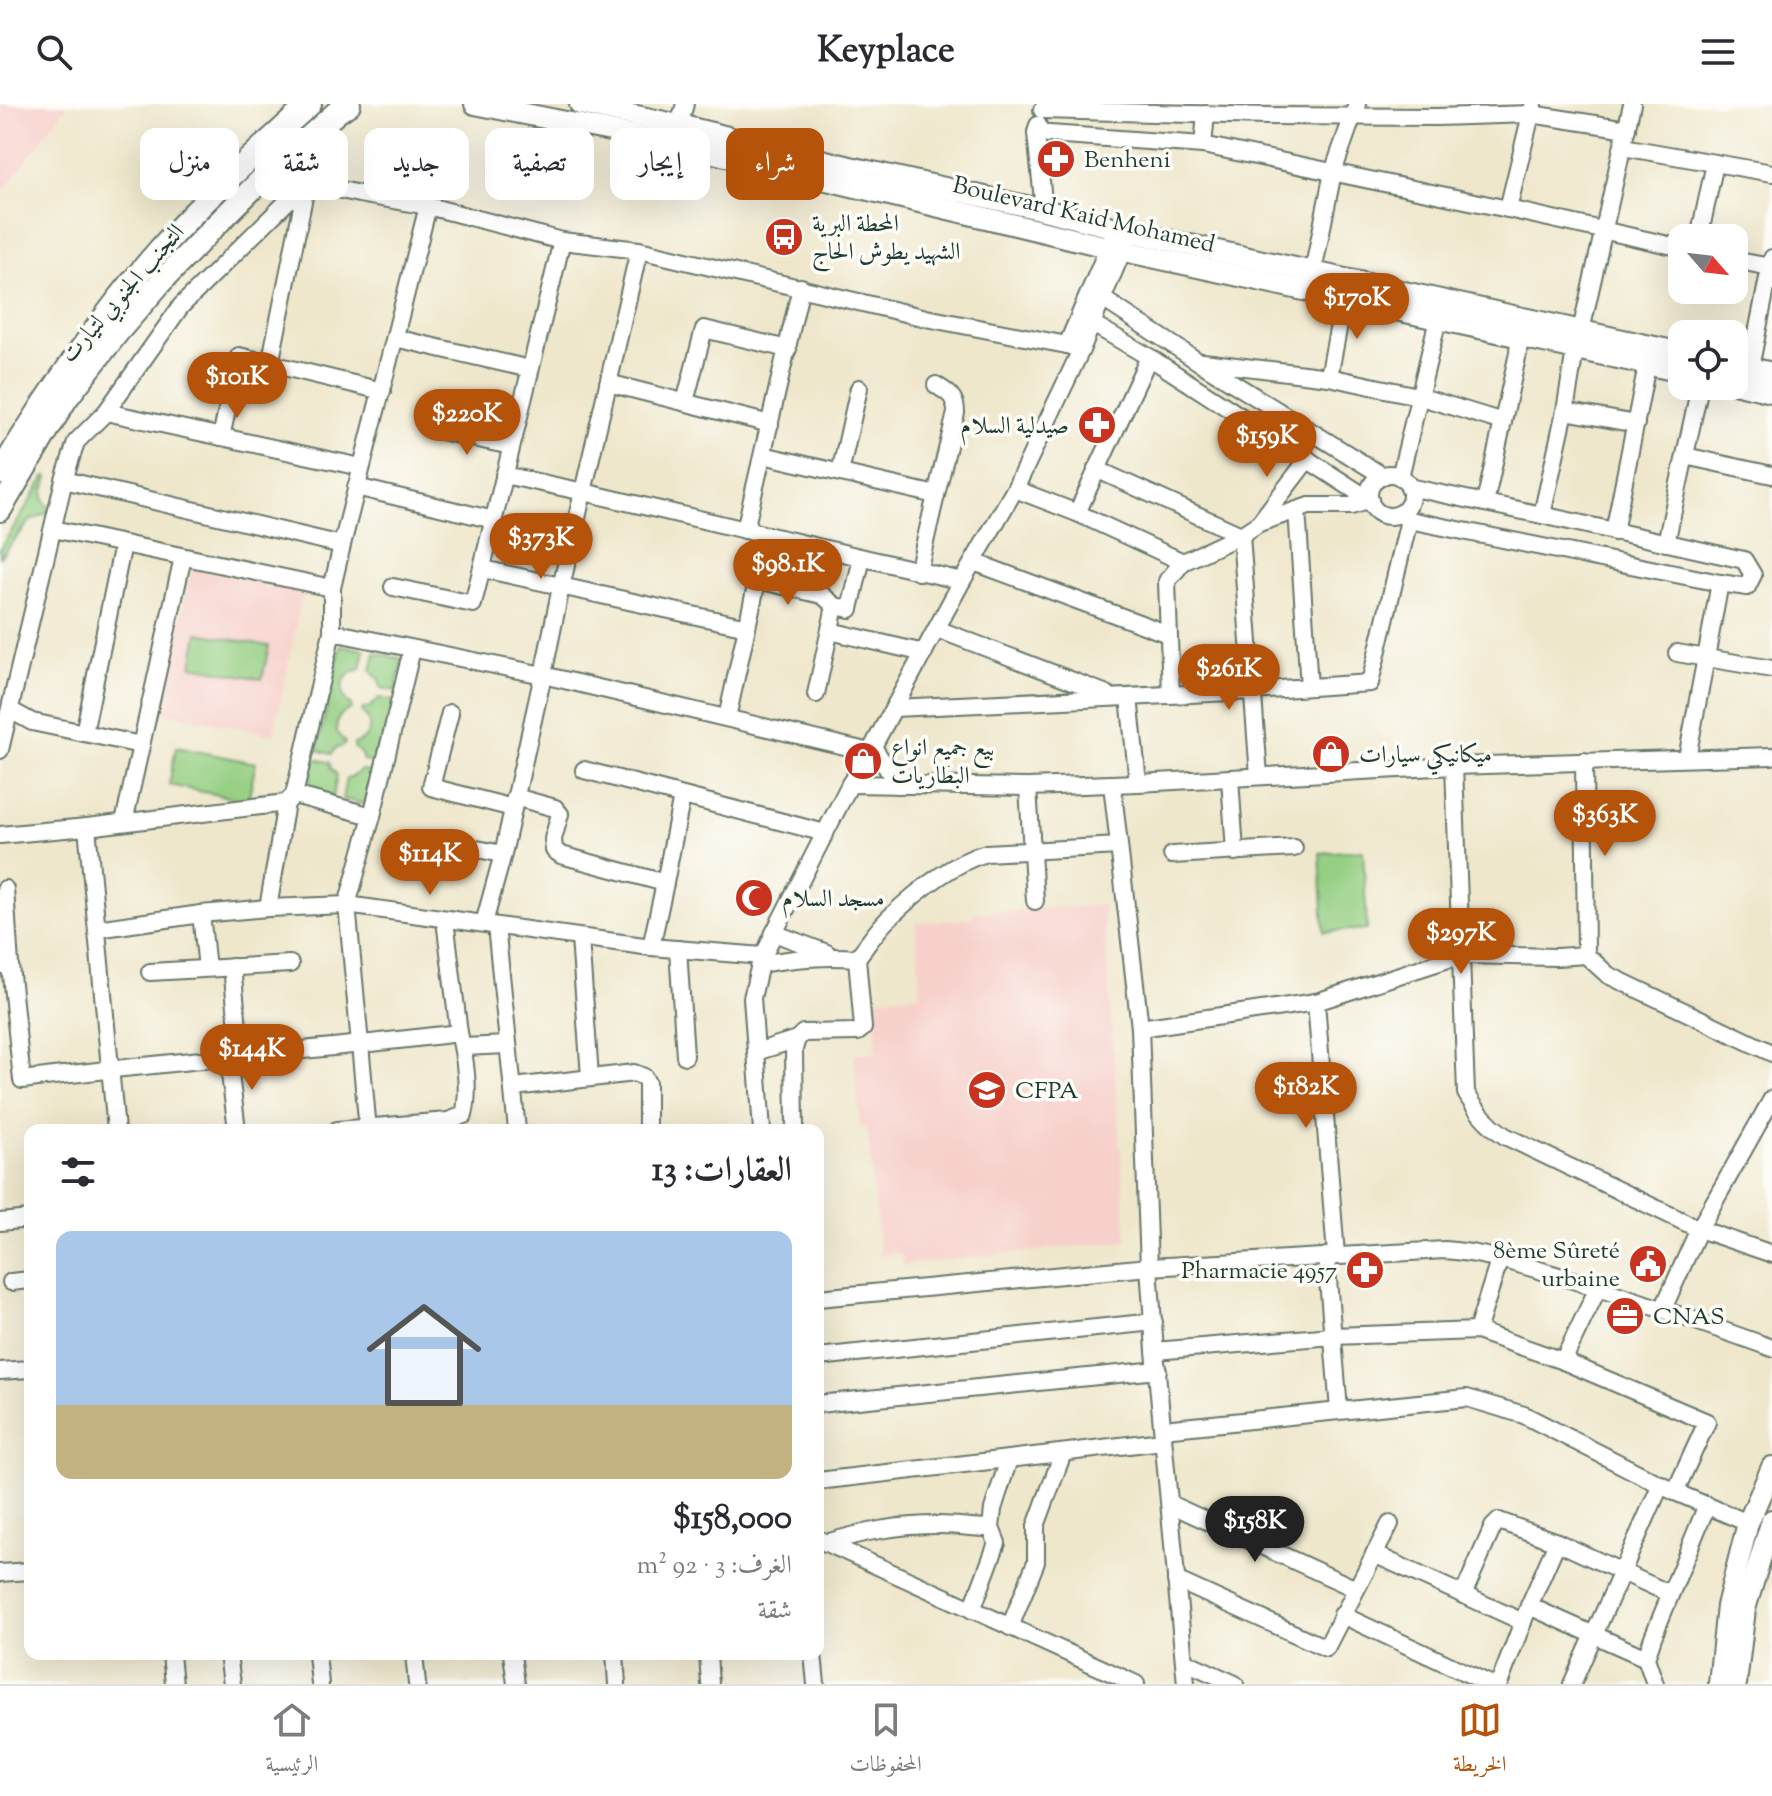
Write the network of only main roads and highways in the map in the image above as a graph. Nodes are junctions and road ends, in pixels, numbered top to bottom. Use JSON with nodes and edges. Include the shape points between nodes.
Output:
{"nodes":[{"id":1,"x":310,"y":104,"type":"edge"},
{"id":2,"x":349,"y":104,"type":"edge"},
{"id":3,"x":475,"y":104,"type":"edge"},
{"id":4,"x":580,"y":104,"type":"edge"},
{"id":5,"x":295,"y":113,"type":"edge"},
{"id":6,"x":1578,"y":340,"type":"junction"},
{"id":7,"x":1668,"y":351,"type":"edge"},
{"id":8,"x":1748,"y":367,"type":"edge"},
{"id":9,"x":1668,"y":369,"type":"edge"},
{"id":10,"x":1772,"y":373,"type":"edge"},
{"id":11,"x":1748,"y":386,"type":"edge"},
{"id":12,"x":1772,"y":392,"type":"edge"},
{"id":13,"x":0,"y":473,"type":"edge"},
{"id":14,"x":0,"y":510,"type":"edge"},
{"id":15,"x":1772,"y":1467,"type":"edge"},
{"id":16,"x":1772,"y":1520,"type":"edge"},
{"id":17,"x":1731,"y":1683,"type":"edge"}],
"edges":[{"from":1,"to":5,"type":"highway","name":"التجنب الجنوبي لتيارت"},
{"from":2,"to":14,"type":"highway","name":"التجنب الجنوبي لتيارت","via":[[261,180],[117,333],[66,399]]},
{"from":3,"to":6,"type":"main road","name":"Boulevard Kaid Mohamed","via":[[676,144],[1438,319],[1519,336]]},
{"from":4,"to":6,"type":"main road","name":"Boulevard Kaid Mohamed","via":[[1313,272]]},
{"from":5,"to":13,"type":"highway","name":"التجنب الجنوبي لتيارت","via":[[151,260],[84,344]]},
{"from":6,"to":7,"type":"main road","name":"Boulevard Kaid Mohamed"},
{"from":6,"to":9,"type":"main road","name":"Boulevard Kaid Mohamed"},
{"from":8,"to":10,"type":"main road"},
{"from":11,"to":12,"type":"main road"},
{"from":15,"to":17,"type":"main road","via":[[1748,1523],[1727,1606]]},
{"from":16,"to":17,"type":"main road","via":[[1745,1609]]}]}
